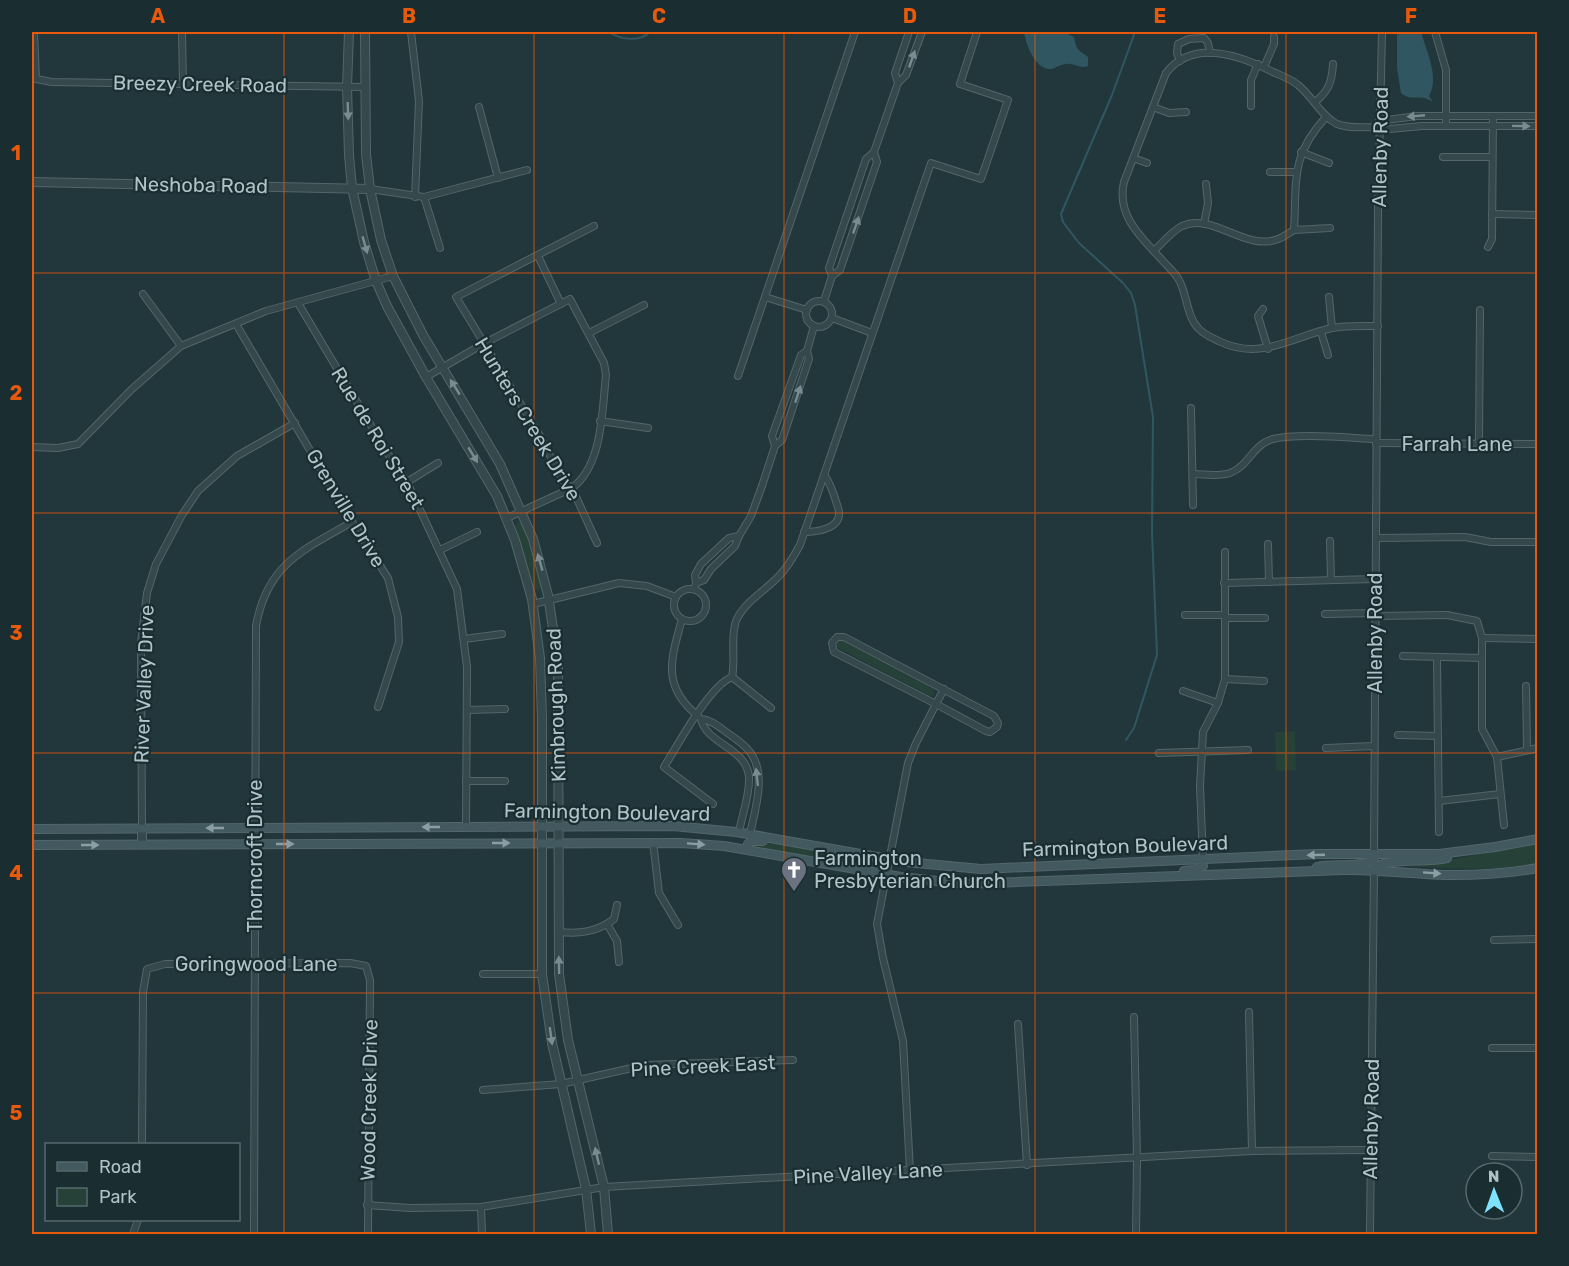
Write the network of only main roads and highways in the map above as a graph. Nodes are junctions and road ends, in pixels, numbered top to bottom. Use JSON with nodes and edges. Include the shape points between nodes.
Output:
{"nodes":[{"id":1,"x":32,"y":830,"type":"edge"},
{"id":2,"x":1538,"y":839,"type":"edge"},
{"id":3,"x":748,"y":842,"type":"junction"},
{"id":4,"x":32,"y":845,"type":"edge"},
{"id":5,"x":1467,"y":851,"type":"junction"},
{"id":6,"x":1374,"y":863,"type":"junction"},
{"id":7,"x":1203,"y":867,"type":"junction"},
{"id":8,"x":1538,"y":868,"type":"edge"}],
"edges":[{"from":3,"to":1,"type":"main road","name":"Farmington Boulevard","one_way":true,"via":[[739,832],[673,826]]},
{"from":2,"to":5,"type":"main road","name":"Farmington Boulevard"},
{"from":4,"to":3,"type":"main road","name":"Farmington Boulevard","one_way":true},
{"from":3,"to":7,"type":"main road","name":"Farmington Boulevard","via":[[817,846],[922,864],[981,868]]},
{"from":3,"to":7,"type":"main road","name":"Farmington Boulevard","via":[[886,875],[964,884],[1130,878]]},
{"from":5,"to":6,"type":"main road","name":"Farmington Boulevard"},
{"from":5,"to":6,"type":"main road","via":[[1444,859]]},
{"from":6,"to":7,"type":"main road","name":"Farmington Boulevard","via":[[1299,872]]},
{"from":6,"to":7,"type":"main road","name":"Farmington Boulevard","one_way":true,"via":[[1317,854]]},
{"from":6,"to":8,"type":"main road","name":"Farmington Boulevard","one_way":true,"via":[[1452,875]]}]}
